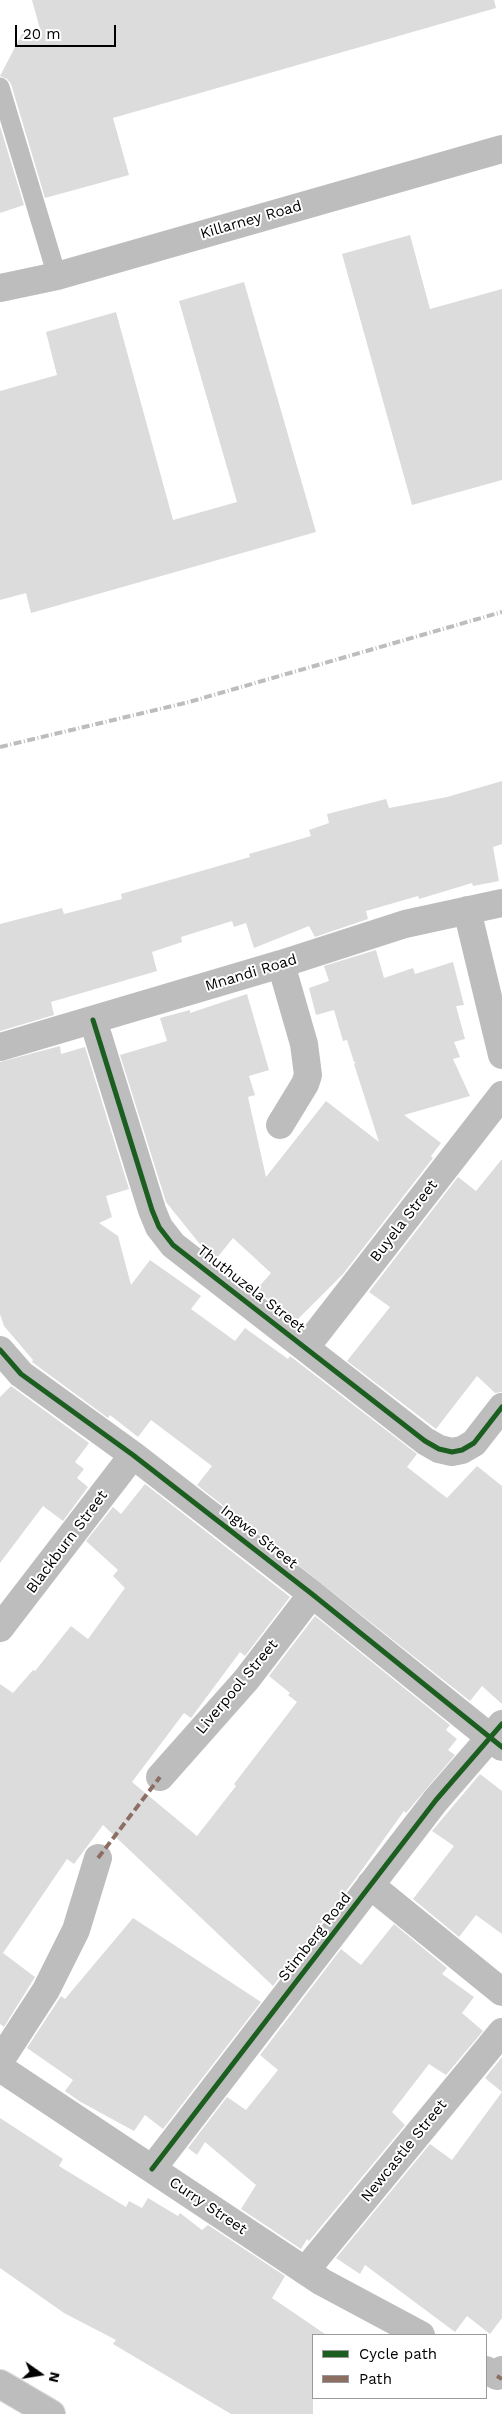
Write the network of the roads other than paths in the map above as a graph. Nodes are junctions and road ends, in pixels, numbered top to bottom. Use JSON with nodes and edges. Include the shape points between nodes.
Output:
{"nodes":[{"id":1,"x":0,"y":87,"type":"edge"},
{"id":2,"x":502,"y":149,"type":"edge"},
{"id":3,"x":57,"y":276,"type":"junction"},
{"id":4,"x":0,"y":288,"type":"edge"},
{"id":5,"x":502,"y":903,"type":"edge"},
{"id":6,"x":467,"y":910,"type":"junction"},
{"id":7,"x":281,"y":964,"type":"junction"},
{"id":8,"x":93,"y":1020,"type":"junction"},
{"id":9,"x":0,"y":1047,"type":"edge"},
{"id":10,"x":502,"y":1055,"type":"edge"},
{"id":11,"x":502,"y":1095,"type":"edge"},
{"id":12,"x":280,"y":1125,"type":"dead end"},
{"id":13,"x":306,"y":1347,"type":"junction"},
{"id":14,"x":0,"y":1350,"type":"edge"},
{"id":15,"x":502,"y":1408,"type":"edge"},
{"id":16,"x":133,"y":1456,"type":"junction"},
{"id":17,"x":312,"y":1594,"type":"junction"},
{"id":18,"x":0,"y":1628,"type":"edge"},
{"id":19,"x":498,"y":1737,"type":"edge"},
{"id":20,"x":160,"y":1777,"type":"dead end"},
{"id":21,"x":98,"y":1858,"type":"dead end"},
{"id":22,"x":370,"y":1885,"type":"junction"},
{"id":23,"x":502,"y":1992,"type":"edge"},
{"id":24,"x":502,"y":2032,"type":"edge"},
{"id":25,"x":0,"y":2061,"type":"edge"},
{"id":26,"x":0,"y":2068,"type":"edge"},
{"id":27,"x":152,"y":2169,"type":"junction"},
{"id":28,"x":305,"y":2271,"type":"junction"},
{"id":29,"x":419,"y":2334,"type":"edge"},
{"id":30,"x":502,"y":2370,"type":"edge"},
{"id":31,"x":487,"y":2371,"type":"edge"},
{"id":32,"x":0,"y":2384,"type":"edge"},
{"id":33,"x":51,"y":2414,"type":"edge"}],
"edges":[{"from":1,"to":3,"type":"lane"},
{"from":2,"to":3,"type":"main road","name":"Killarney Road"},
{"from":3,"to":4,"type":"main road","name":"Killarney Road"},
{"from":5,"to":6,"type":"main road","name":"Mnandi Road"},
{"from":6,"to":7,"type":"main road","name":"Mnandi Road","via":[[405,924]]},
{"from":6,"to":10,"type":"main road"},
{"from":7,"to":8,"type":"main road","name":"Mnandi Road"},
{"from":7,"to":12,"type":"main road","via":[[304,1044],[308,1075]]},
{"from":8,"to":9,"type":"main road","name":"Mnandi Road"},
{"from":8,"to":13,"type":"main road","name":"Thuthuzela Street","via":[[159,1227],[173,1245]]},
{"from":11,"to":13,"type":"main road","name":"Buyela Street"},
{"from":13,"to":15,"type":"main road","name":"Thuthuzela Street","via":[[439,1449],[462,1450],[474,1442]]},
{"from":14,"to":16,"type":"main road","name":"Ingwe Street","via":[[21,1374]]},
{"from":16,"to":17,"type":"main road","name":"Ingwe Street"},
{"from":16,"to":18,"type":"main road","name":"Blackburn Street"},
{"from":17,"to":19,"type":"main road","name":"Ingwe Street"},
{"from":17,"to":20,"type":"main road","name":"Liverpool Street","via":[[246,1680]]},
{"from":19,"to":22,"type":"main road","name":"Stimberg Road","via":[[436,1800]]},
{"from":21,"to":25,"type":"main road","via":[[76,1930],[46,1990]]},
{"from":22,"to":23,"type":"main road"},
{"from":22,"to":27,"type":"main road","name":"Stimberg Road"},
{"from":24,"to":28,"type":"main road","name":"Newcastle Street"},
{"from":26,"to":27,"type":"main road","name":"Curry Street"},
{"from":27,"to":28,"type":"main road","name":"Curry Street"},
{"from":28,"to":29,"type":"main road","name":"Curry Street"},
{"from":30,"to":31,"type":"main road","via":[[497,2376]]},
{"from":32,"to":33,"type":"main road"}]}
